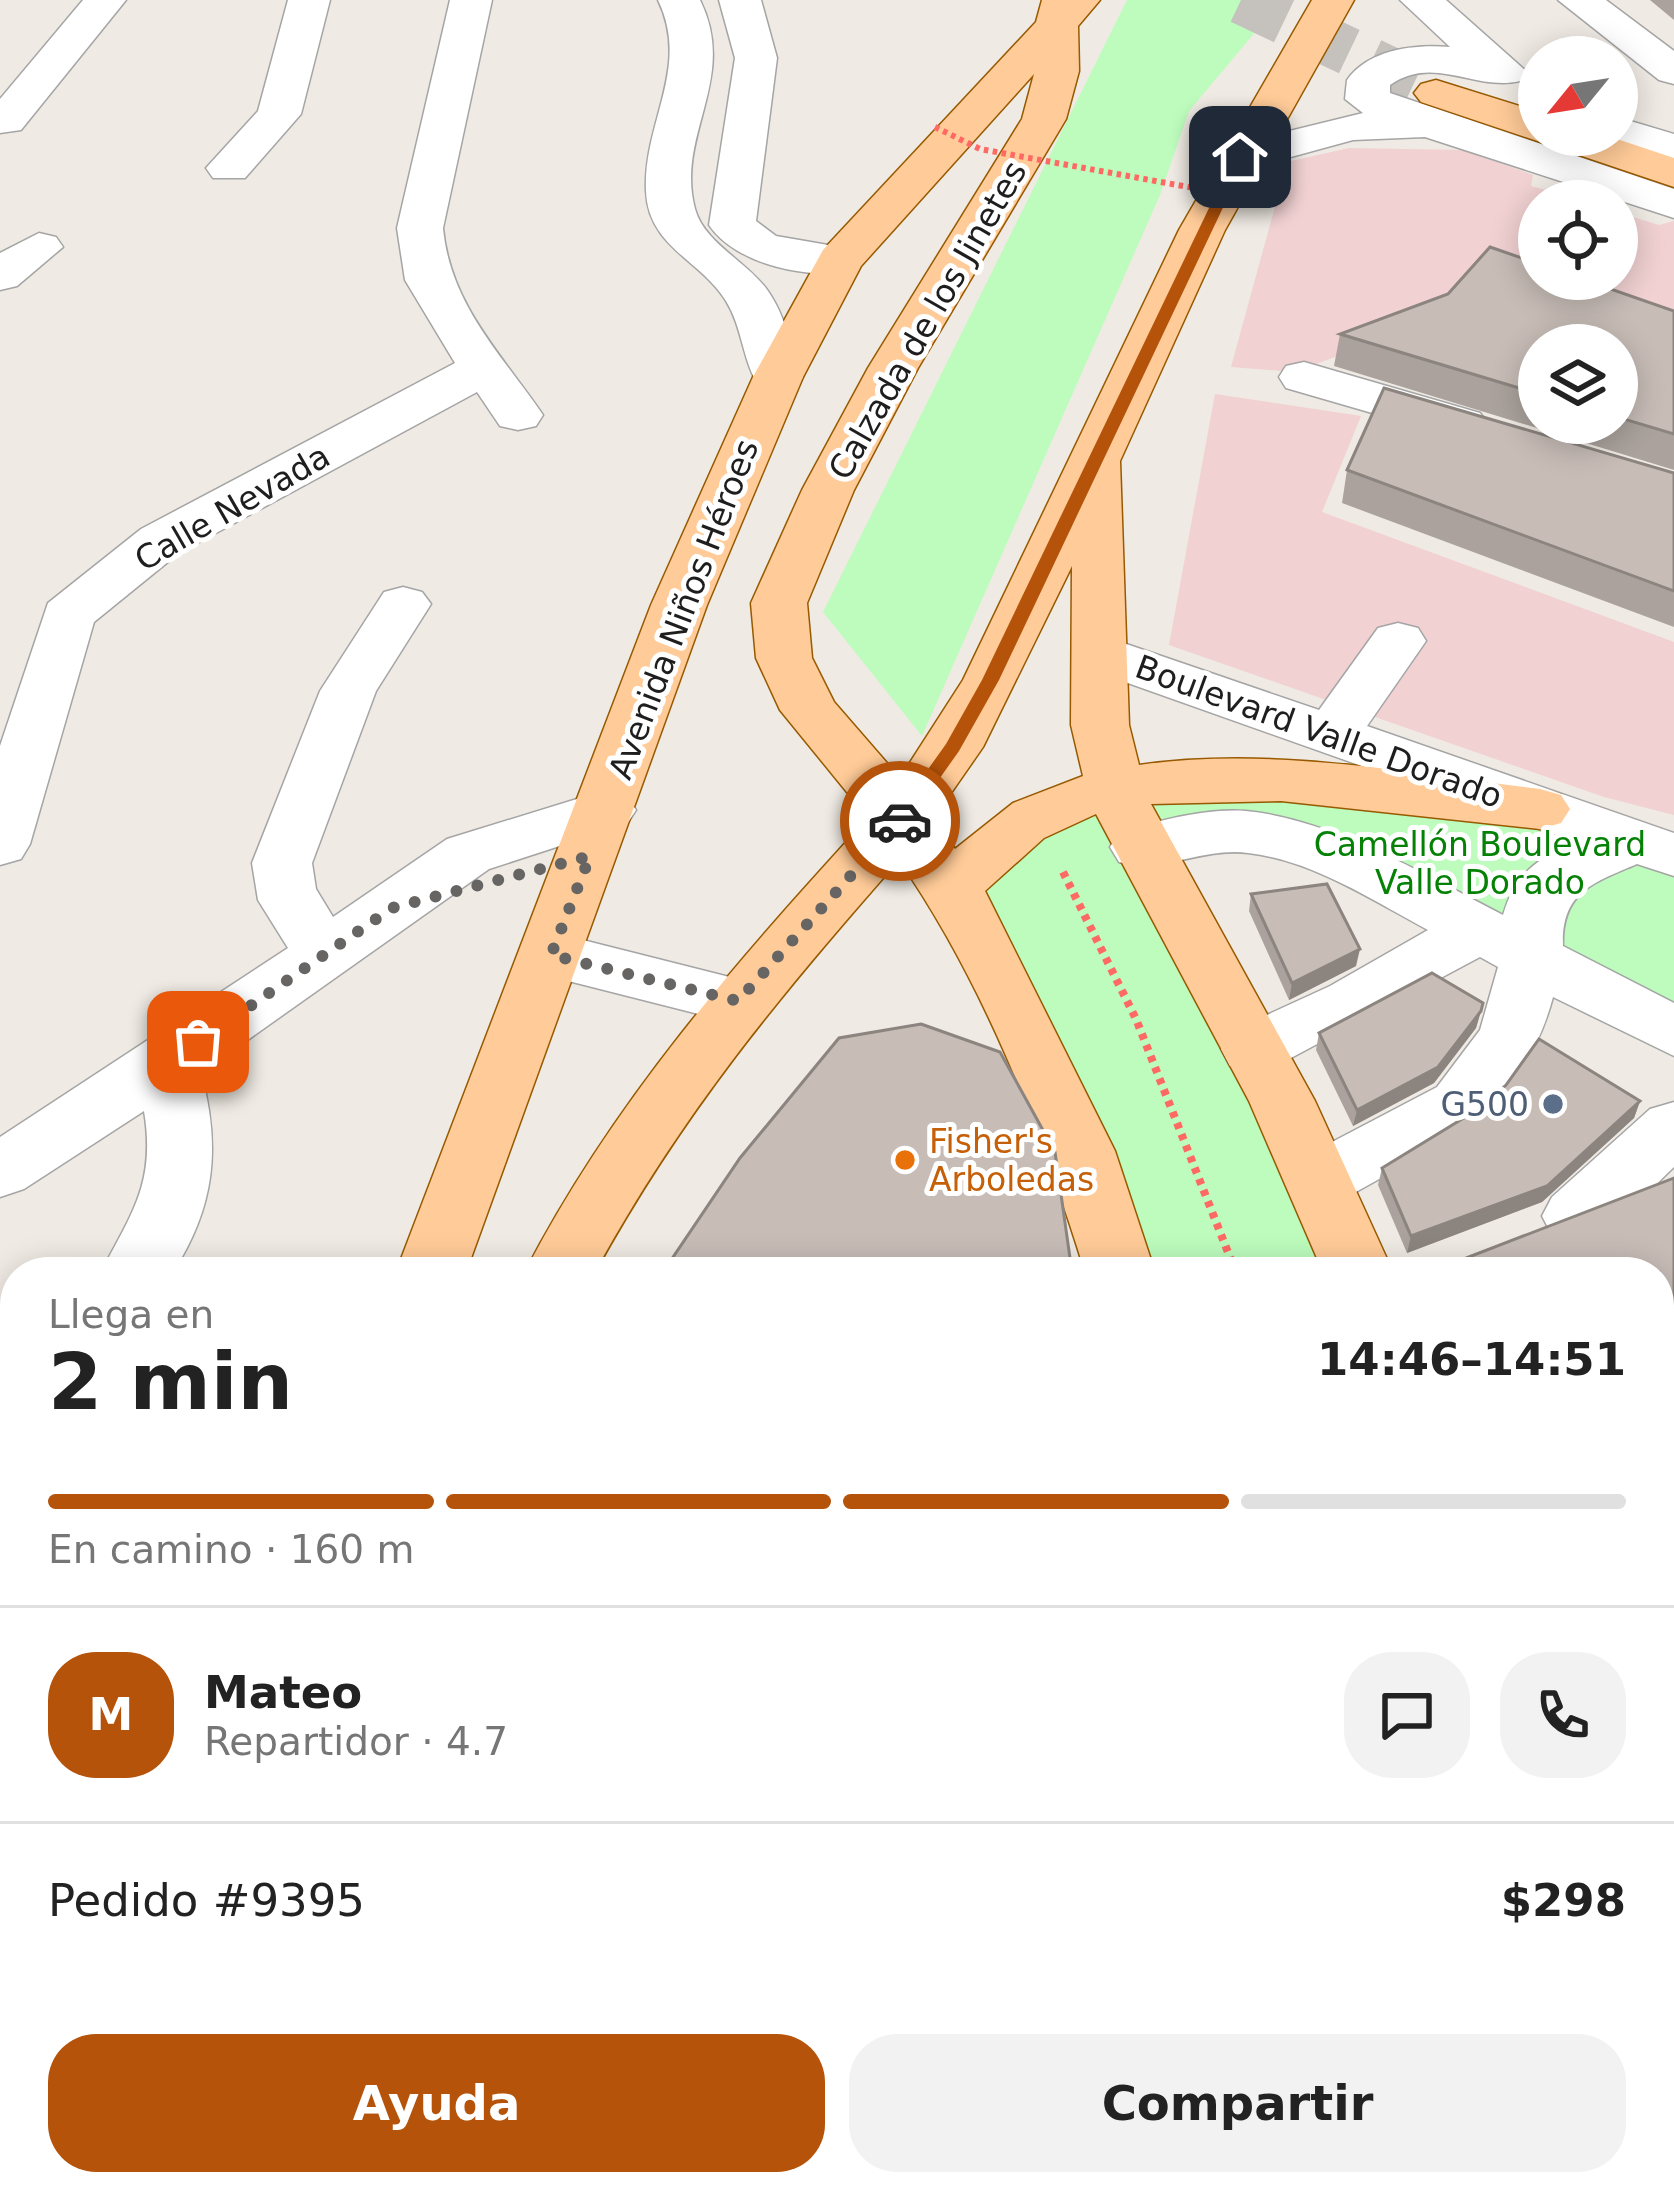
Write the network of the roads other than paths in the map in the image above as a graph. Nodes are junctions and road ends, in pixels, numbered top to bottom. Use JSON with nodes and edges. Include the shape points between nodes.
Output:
{"nodes":[{"id":1,"x":105,"y":0,"type":"edge"},
{"id":2,"x":309,"y":0,"type":"edge"},
{"id":3,"x":471,"y":0,"type":"edge"},
{"id":4,"x":679,"y":0,"type":"edge"},
{"id":5,"x":740,"y":0,"type":"edge"},
{"id":6,"x":1333,"y":0,"type":"edge"},
{"id":7,"x":1579,"y":0,"type":"edge"},
{"id":8,"x":1441,"y":3,"type":"edge"},
{"id":9,"x":1064,"y":6,"type":"edge"},
{"id":10,"x":1674,"y":71,"type":"edge"},
{"id":11,"x":1518,"y":78,"type":"edge"},
{"id":12,"x":1518,"y":80,"type":"edge"},
{"id":13,"x":1432,"y":108,"type":"junction"},
{"id":14,"x":5,"y":121,"type":"dead end"},
{"id":15,"x":1518,"y":124,"type":"edge"},
{"id":16,"x":1240,"y":157,"type":"junction"},
{"id":17,"x":229,"y":168,"type":"dead end"},
{"id":18,"x":1674,"y":204,"type":"edge"},
{"id":19,"x":39,"y":248,"type":"dead end"},
{"id":20,"x":745,"y":260,"type":"junction"},
{"id":21,"x":840,"y":260,"type":"junction"},
{"id":22,"x":0,"y":275,"type":"edge"},
{"id":23,"x":487,"y":366,"type":"junction"},
{"id":24,"x":778,"y":377,"type":"junction"},
{"id":25,"x":1304,"y":377,"type":"dead end"},
{"id":26,"x":518,"y":415,"type":"dead end"},
{"id":27,"x":1500,"y":436,"type":"edge"},
{"id":28,"x":1098,"y":451,"type":"junction"},
{"id":29,"x":403,"y":604,"type":"dead end"},
{"id":30,"x":1398,"y":641,"type":"dead end"},
{"id":31,"x":1100,"y":653,"type":"junction"},
{"id":32,"x":1329,"y":738,"type":"junction"},
{"id":33,"x":1115,"y":789,"type":"junction"},
{"id":34,"x":1540,"y":809,"type":"junction"},
{"id":35,"x":902,"y":819,"type":"junction"},
{"id":36,"x":598,"y":833,"type":"junction"},
{"id":37,"x":0,"y":844,"type":"edge"},
{"id":38,"x":1140,"y":847,"type":"junction"},
{"id":39,"x":1655,"y":848,"type":"edge"},
{"id":40,"x":951,"y":888,"type":"junction"},
{"id":41,"x":1505,"y":944,"type":"junction"},
{"id":42,"x":326,"y":952,"type":"junction"},
{"id":43,"x":551,"y":955,"type":"junction"},
{"id":44,"x":738,"y":1001,"type":"junction"},
{"id":45,"x":1674,"y":1032,"type":"edge"},
{"id":46,"x":1252,"y":1049,"type":"junction"},
{"id":47,"x":166,"y":1064,"type":"junction"},
{"id":48,"x":1674,"y":1127,"type":"edge"},
{"id":49,"x":0,"y":1171,"type":"edge"},
{"id":50,"x":1318,"y":1181,"type":"junction"},
{"id":51,"x":1546,"y":1230,"type":"edge"},
{"id":52,"x":144,"y":1257,"type":"edge"},
{"id":53,"x":436,"y":1257,"type":"edge"},
{"id":54,"x":568,"y":1257,"type":"edge"},
{"id":55,"x":1115,"y":1257,"type":"edge"},
{"id":56,"x":1351,"y":1257,"type":"edge"}],
"edges":[{"from":1,"to":14,"type":"street"},
{"from":2,"to":17,"type":"street","via":[[279,114]]},
{"from":3,"to":23,"type":"street","via":[[419,260],[430,292]]},
{"from":4,"to":20,"type":"street","via":[[695,70],[669,190],[683,239]]},
{"from":5,"to":20,"type":"street","via":[[756,58],[730,211]]},
{"from":6,"to":16,"type":"main road"},
{"from":7,"to":10,"type":"street"},
{"from":8,"to":11,"type":"street"},
{"from":9,"to":21,"type":"main road","name":"Avenida Niños Héroes"},
{"from":9,"to":35,"type":"main road","name":"Calzada de los Jinetes","via":[[1045,119],[893,368],[779,603],[784,658],[809,710]]},
{"from":12,"to":13,"type":"street","via":[[1448,58],[1396,63],[1370,80],[1367,98]]},
{"from":13,"to":15,"type":"main road"},
{"from":13,"to":16,"type":"street"},
{"from":13,"to":18,"type":"street"},
{"from":16,"to":28,"type":"main road"},
{"from":19,"to":22,"type":"street"},
{"from":20,"to":21,"type":"street"},
{"from":20,"to":24,"type":"street"},
{"from":21,"to":24,"type":"main road","name":"Avenida Niños Héroes"},
{"from":23,"to":26,"type":"street"},
{"from":23,"to":37,"type":"street","name":"Calle Nevada","via":[[160,541],[68,615]]},
{"from":24,"to":36,"type":"main road","name":"Avenida Niños Héroes","via":[[679,605]]},
{"from":25,"to":27,"type":"street"},
{"from":28,"to":31,"type":"main road"},
{"from":28,"to":35,"type":"main road","via":[[991,680]]},
{"from":29,"to":42,"type":"street","via":[[348,691],[282,863],[291,908]]},
{"from":30,"to":32,"type":"street"},
{"from":31,"to":32,"type":"street","name":"Boulevard Valle Dorado"},
{"from":31,"to":33,"type":"main road","via":[[1100,724]]},
{"from":32,"to":34,"type":"street","name":"Boulevard Valle Dorado"},
{"from":33,"to":34,"type":"main road","via":[[1297,784]]},
{"from":33,"to":38,"type":"main road"},
{"from":33,"to":40,"type":"main road","via":[[1034,816]]},
{"from":34,"to":39,"type":"street","name":"Boulevard Valle Dorado"},
{"from":35,"to":40,"type":"main road","name":"Calzada de los Jinetes"},
{"from":35,"to":44,"type":"main road"},
{"from":36,"to":42,"type":"street","via":[[392,908]]},
{"from":36,"to":43,"type":"main road","name":"Avenida Niños Héroes"},
{"from":38,"to":41,"type":"street","via":[[1248,832],[1346,860]]},
{"from":38,"to":46,"type":"main road"},
{"from":39,"to":41,"type":"street","via":[[1562,872],[1540,894],[1531,924]]},
{"from":40,"to":55,"type":"main road","name":"Calzada de los Jinetes","via":[[1081,1151]]},
{"from":41,"to":45,"type":"street"},
{"from":41,"to":46,"type":"street"},
{"from":41,"to":50,"type":"street","via":[[1510,1037],[1454,1104]]},
{"from":42,"to":47,"type":"street"},
{"from":43,"to":44,"type":"street"},
{"from":43,"to":53,"type":"main road","name":"Avenida Niños Héroes"},
{"from":44,"to":54,"type":"main road","via":[[622,1161]]},
{"from":46,"to":50,"type":"main road"},
{"from":47,"to":49,"type":"street"},
{"from":47,"to":52,"type":"street","via":[[185,1156],[176,1200]]},
{"from":48,"to":51,"type":"street"},
{"from":50,"to":56,"type":"main road"}]}
